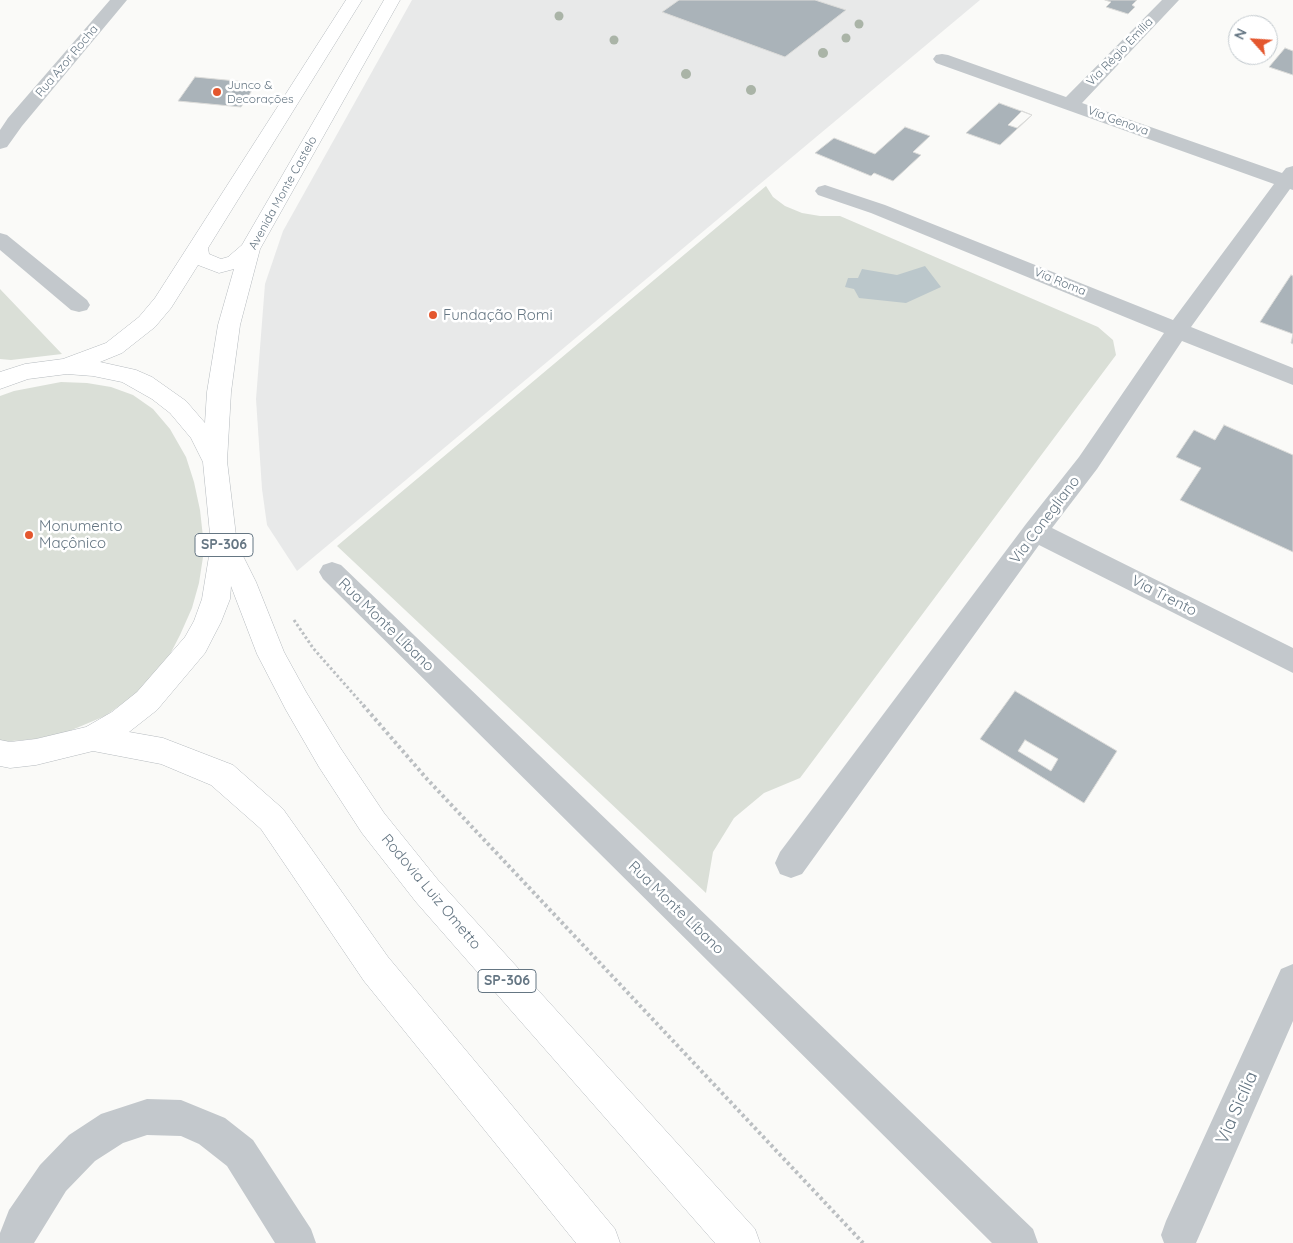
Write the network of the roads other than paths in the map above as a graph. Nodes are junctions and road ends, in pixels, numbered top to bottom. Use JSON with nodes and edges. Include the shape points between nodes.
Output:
{"nodes":[{"id":1,"x":120,"y":0,"type":"edge"},
{"id":2,"x":354,"y":0,"type":"edge"},
{"id":3,"x":392,"y":0,"type":"edge"},
{"id":4,"x":1171,"y":0,"type":"edge"},
{"id":5,"x":942,"y":59,"type":"dead end"},
{"id":6,"x":1070,"y":104,"type":"junction"},
{"id":7,"x":8,"y":126,"type":"edge"},
{"id":8,"x":0,"y":143,"type":"edge"},
{"id":9,"x":1291,"y":179,"type":"edge"},
{"id":10,"x":825,"y":191,"type":"dead end"},
{"id":11,"x":0,"y":239,"type":"edge"},
{"id":12,"x":198,"y":249,"type":"junction"},
{"id":13,"x":250,"y":249,"type":"junction"},
{"id":14,"x":79,"y":305,"type":"dead end"},
{"id":15,"x":1178,"y":330,"type":"junction"},
{"id":16,"x":67,"y":366,"type":"junction"},
{"id":17,"x":0,"y":368,"type":"edge"},
{"id":18,"x":26,"y":372,"type":"junction"},
{"id":19,"x":1293,"y":377,"type":"edge"},
{"id":20,"x":0,"y":381,"type":"edge"},
{"id":21,"x":214,"y":462,"type":"junction"},
{"id":22,"x":1036,"y":531,"type":"junction"},
{"id":23,"x":224,"y":544,"type":"junction"},
{"id":24,"x":332,"y":572,"type":"dead end"},
{"id":25,"x":1293,"y":661,"type":"edge"},
{"id":26,"x":93,"y":738,"type":"junction"},
{"id":27,"x":3,"y":757,"type":"edge"},
{"id":28,"x":791,"y":863,"type":"dead end"},
{"id":29,"x":1293,"y":981,"type":"edge"},
{"id":30,"x":1180,"y":1235,"type":"dead end"},
{"id":31,"x":14,"y":1243,"type":"edge"},
{"id":32,"x":297,"y":1243,"type":"edge"},
{"id":33,"x":601,"y":1243,"type":"edge"},
{"id":34,"x":741,"y":1243,"type":"edge"},
{"id":35,"x":1019,"y":1243,"type":"edge"}],
"edges":[{"from":1,"to":7,"type":"street","name":"Rua Azor Rocha"},
{"from":2,"to":12,"type":"main road"},
{"from":3,"to":13,"type":"main road","name":"Avenida Monte Castelo"},
{"from":4,"to":6,"type":"street","name":"Via Régio Emília"},
{"from":5,"to":6,"type":"street","name":"Via Genova"},
{"from":6,"to":9,"type":"street","name":"Via Genova"},
{"from":7,"to":8,"type":"street","name":"Rua Azor Rocha"},
{"from":9,"to":15,"type":"street","name":"Via Conegliano"},
{"from":10,"to":15,"type":"street","name":"Via Roma","via":[[878,209]]},
{"from":11,"to":14,"type":"street"},
{"from":12,"to":13,"type":"main road","via":[[202,260],[219,266],[235,262]]},
{"from":12,"to":16,"type":"main road","via":[[147,322],[114,348]]},
{"from":13,"to":21,"type":"main road","name":"Avenida Monte Castelo","via":[[228,335],[218,392]]},
{"from":15,"to":19,"type":"street","name":"Via Roma"},
{"from":15,"to":22,"type":"street","name":"Via Conegliano","via":[[1088,463]]},
{"from":16,"to":18,"type":"main road","number":"SP-306"},
{"from":16,"to":21,"type":"main road","number":"SP-306","via":[[128,376],[160,393],[178,407],[201,434]]},
{"from":17,"to":18,"type":"main road","number":"SP-306"},
{"from":18,"to":20,"type":"main road","number":"SP-306"},
{"from":21,"to":23,"type":"main road","number":"SP-306"},
{"from":22,"to":25,"type":"street","name":"Via Trento"},
{"from":22,"to":28,"type":"street","name":"Via Conegliano"},
{"from":23,"to":26,"type":"main road","number":"SP-306","via":[[216,599],[195,645],[147,701]]},
{"from":23,"to":34,"type":"main road","name":"Rodovia Luiz Ometto","number":"SP-306","via":[[243,582],[271,654],[296,701],[373,823],[427,891]]},
{"from":24,"to":35,"type":"street","name":"Rua Monte Líbano"},
{"from":26,"to":27,"type":"main road","number":"SP-306","via":[[44,751]]},
{"from":26,"to":33,"type":"main road","number":"SP-306","via":[[163,751],[214,772],[272,819],[376,969]]},
{"from":29,"to":30,"type":"street","name":"Via Sicília"},
{"from":31,"to":32,"type":"street","via":[[53,1178],[82,1148],[114,1127],[147,1117],[181,1118],[212,1131],[240,1152]]}]}
